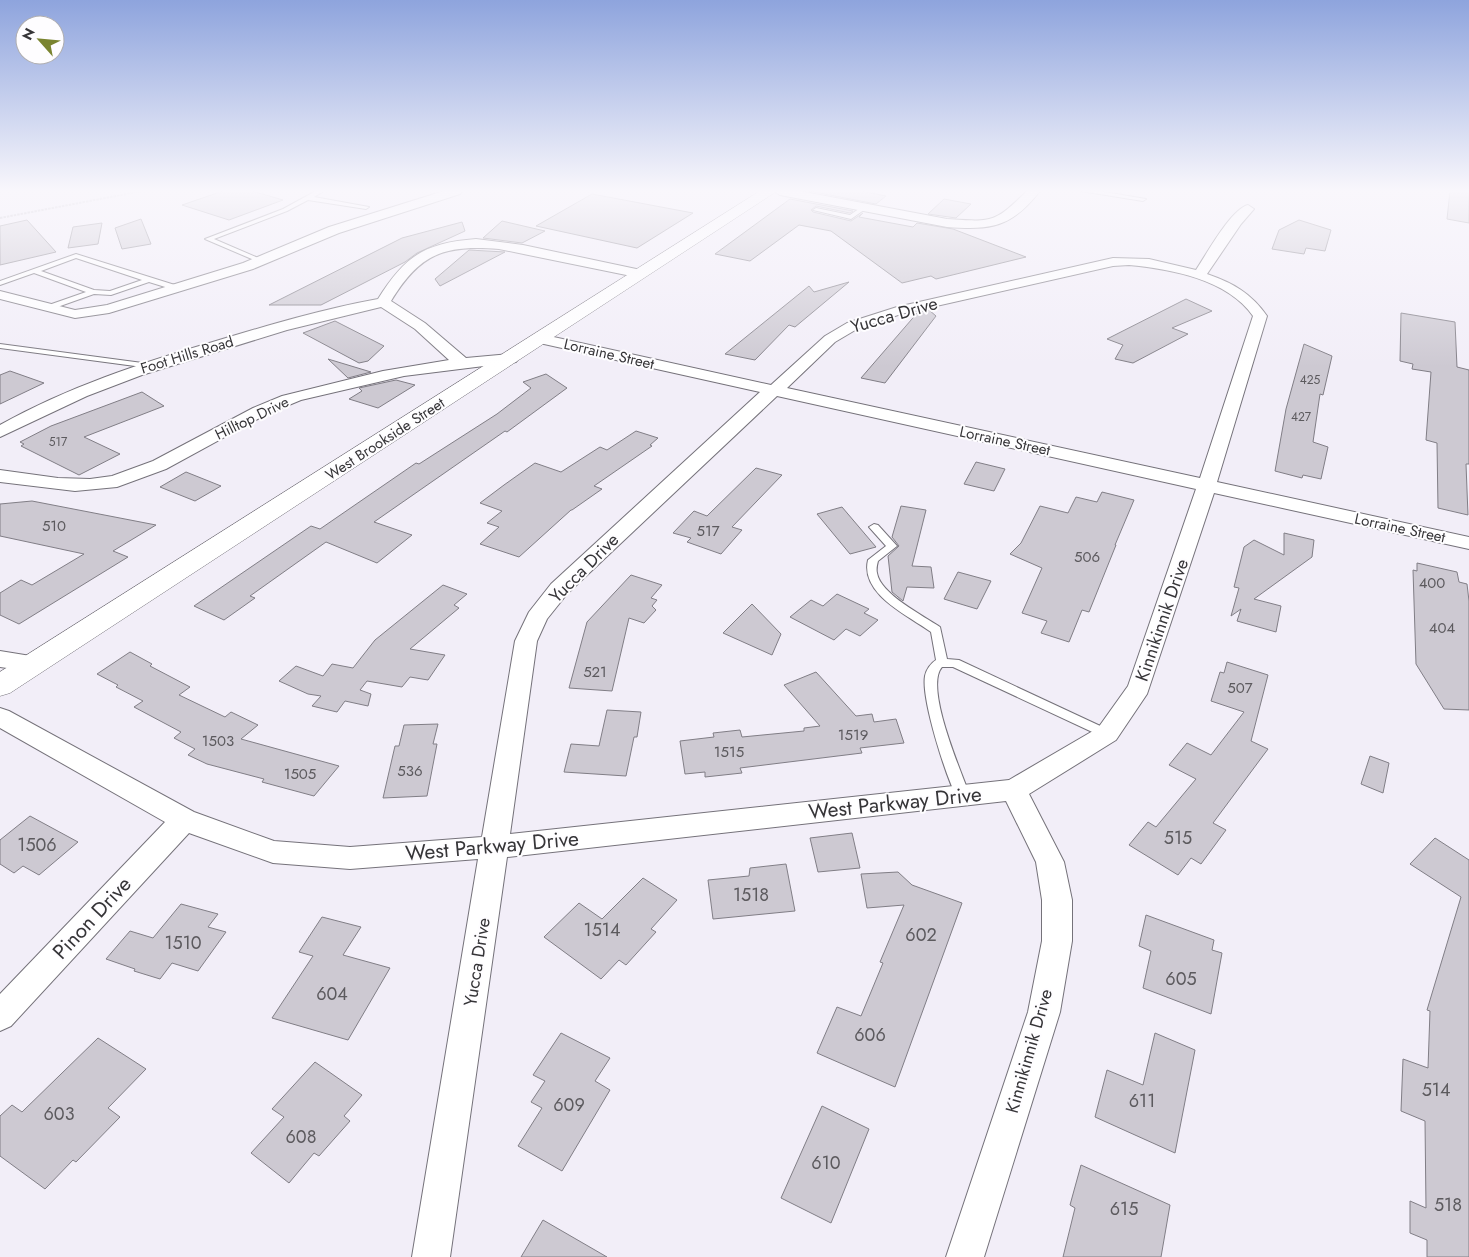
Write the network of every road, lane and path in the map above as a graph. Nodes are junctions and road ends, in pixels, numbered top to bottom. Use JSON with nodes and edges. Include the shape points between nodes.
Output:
{"nodes":[{"id":1,"x":232,"y":250,"type":"edge"},
{"id":2,"x":288,"y":250,"type":"edge"},
{"id":3,"x":440,"y":250,"type":"edge"},
{"id":4,"x":528,"y":250,"type":"edge"},
{"id":5,"x":679,"y":250,"type":"edge"},
{"id":6,"x":1216,"y":250,"type":"edge"},
{"id":7,"x":261,"y":261,"type":"junction"},
{"id":8,"x":35,"y":271,"type":"junction"},
{"id":9,"x":641,"y":274,"type":"junction"},
{"id":10,"x":1199,"y":275,"type":"junction"},
{"id":11,"x":148,"y":280,"type":"junction"},
{"id":12,"x":0,"y":284,"type":"edge"},
{"id":13,"x":175,"y":288,"type":"junction"},
{"id":14,"x":93,"y":292,"type":"junction"},
{"id":15,"x":0,"y":295,"type":"edge"},
{"id":16,"x":384,"y":302,"type":"junction"},
{"id":17,"x":49,"y":308,"type":"junction"},
{"id":18,"x":540,"y":339,"type":"junction"},
{"id":19,"x":0,"y":346,"type":"edge"},
{"id":20,"x":510,"y":359,"type":"junction"},
{"id":21,"x":461,"y":362,"type":"junction"},
{"id":22,"x":150,"y":366,"type":"junction"},
{"id":23,"x":772,"y":391,"type":"junction"},
{"id":24,"x":0,"y":432,"type":"edge"},
{"id":25,"x":0,"y":476,"type":"edge"},
{"id":26,"x":1207,"y":485,"type":"junction"},
{"id":27,"x":874,"y":527,"type":"dead end"},
{"id":28,"x":1469,"y":543,"type":"edge"},
{"id":29,"x":0,"y":659,"type":"edge"},
{"id":30,"x":942,"y":662,"type":"junction"},
{"id":31,"x":35,"y":664,"type":"junction"},
{"id":32,"x":0,"y":686,"type":"edge"},
{"id":33,"x":0,"y":717,"type":"edge"},
{"id":34,"x":1107,"y":734,"type":"junction"},
{"id":35,"x":1014,"y":790,"type":"junction"},
{"id":36,"x":964,"y":796,"type":"junction"},
{"id":37,"x":184,"y":820,"type":"junction"},
{"id":38,"x":494,"y":847,"type":"junction"},
{"id":39,"x":0,"y":1016,"type":"edge"},
{"id":40,"x":432,"y":1257,"type":"edge"},
{"id":41,"x":965,"y":1257,"type":"edge"}],
"edges":[{"from":1,"to":7,"type":"lane"},
{"from":2,"to":7,"type":"street"},
{"from":3,"to":16,"type":"street","via":[[414,261],[396,278]]},
{"from":4,"to":9,"type":"street"},
{"from":5,"to":9,"type":"street","name":"West Brookside Street"},
{"from":6,"to":10,"type":"street"},
{"from":7,"to":13,"type":"street"},
{"from":8,"to":11,"type":"lane","via":[[76,256]]},
{"from":8,"to":12,"type":"lane"},
{"from":8,"to":14,"type":"lane"},
{"from":9,"to":18,"type":"street","name":"West Brookside Street"},
{"from":10,"to":23,"type":"street","name":"Yucca Drive","via":[[1125,260],[897,311],[841,331]]},
{"from":10,"to":26,"type":"street","name":"Kinnikinnik Drive","via":[[1249,300],[1260,316]]},
{"from":11,"to":13,"type":"lane"},
{"from":11,"to":14,"type":"lane","via":[[111,294]]},
{"from":13,"to":17,"type":"street","via":[[92,313],[75,314]]},
{"from":14,"to":17,"type":"lane"},
{"from":15,"to":17,"type":"street"},
{"from":16,"to":21,"type":"street","via":[[420,326]]},
{"from":16,"to":22,"type":"street","name":"Foot Hills Road","via":[[320,314]]},
{"from":18,"to":20,"type":"street","name":"West Brookside Street"},
{"from":18,"to":23,"type":"street","name":"Lorraine Street"},
{"from":19,"to":22,"type":"lane"},
{"from":20,"to":21,"type":"street","name":"Hilltop Drive"},
{"from":20,"to":31,"type":"street","name":"West Brookside Street"},
{"from":21,"to":25,"type":"street","name":"Hilltop Drive","via":[[394,373],[304,394],[253,415],[116,482],[82,485]]},
{"from":22,"to":24,"type":"street","name":"Foot Hills Road","via":[[84,390]]},
{"from":23,"to":26,"type":"street","name":"Lorraine Street"},
{"from":23,"to":38,"type":"street","name":"Yucca Drive","via":[[559,588],[538,616],[526,641]]},
{"from":26,"to":28,"type":"street","name":"Lorraine Street"},
{"from":26,"to":34,"type":"street","name":"Kinnikinnik Drive","via":[[1139,688]]},
{"from":27,"to":30,"type":"lane","via":[[892,546],[873,560],[871,574],[876,584],[936,630]]},
{"from":29,"to":31,"type":"street"},
{"from":30,"to":34,"type":"lane","via":[[955,663]]},
{"from":30,"to":36,"type":"lane","via":[[930,673],[933,708]]},
{"from":31,"to":32,"type":"street","name":"West Brookside Street"},
{"from":33,"to":37,"type":"street","name":"West Parkway Drive"},
{"from":34,"to":35,"type":"street","name":"Kinnikinnik Drive"},
{"from":35,"to":36,"type":"street","name":"West Parkway Drive"},
{"from":35,"to":41,"type":"street","name":"Kinnikinnik Drive","via":[[1050,862],[1058,900],[1057,941],[1044,1012]]},
{"from":36,"to":38,"type":"street","name":"West Parkway Drive"},
{"from":37,"to":38,"type":"street","name":"West Parkway Drive","via":[[274,852],[350,858]]},
{"from":37,"to":39,"type":"street","name":"Pinon Drive"},
{"from":38,"to":40,"type":"street","name":"Yucca Drive"}]}
